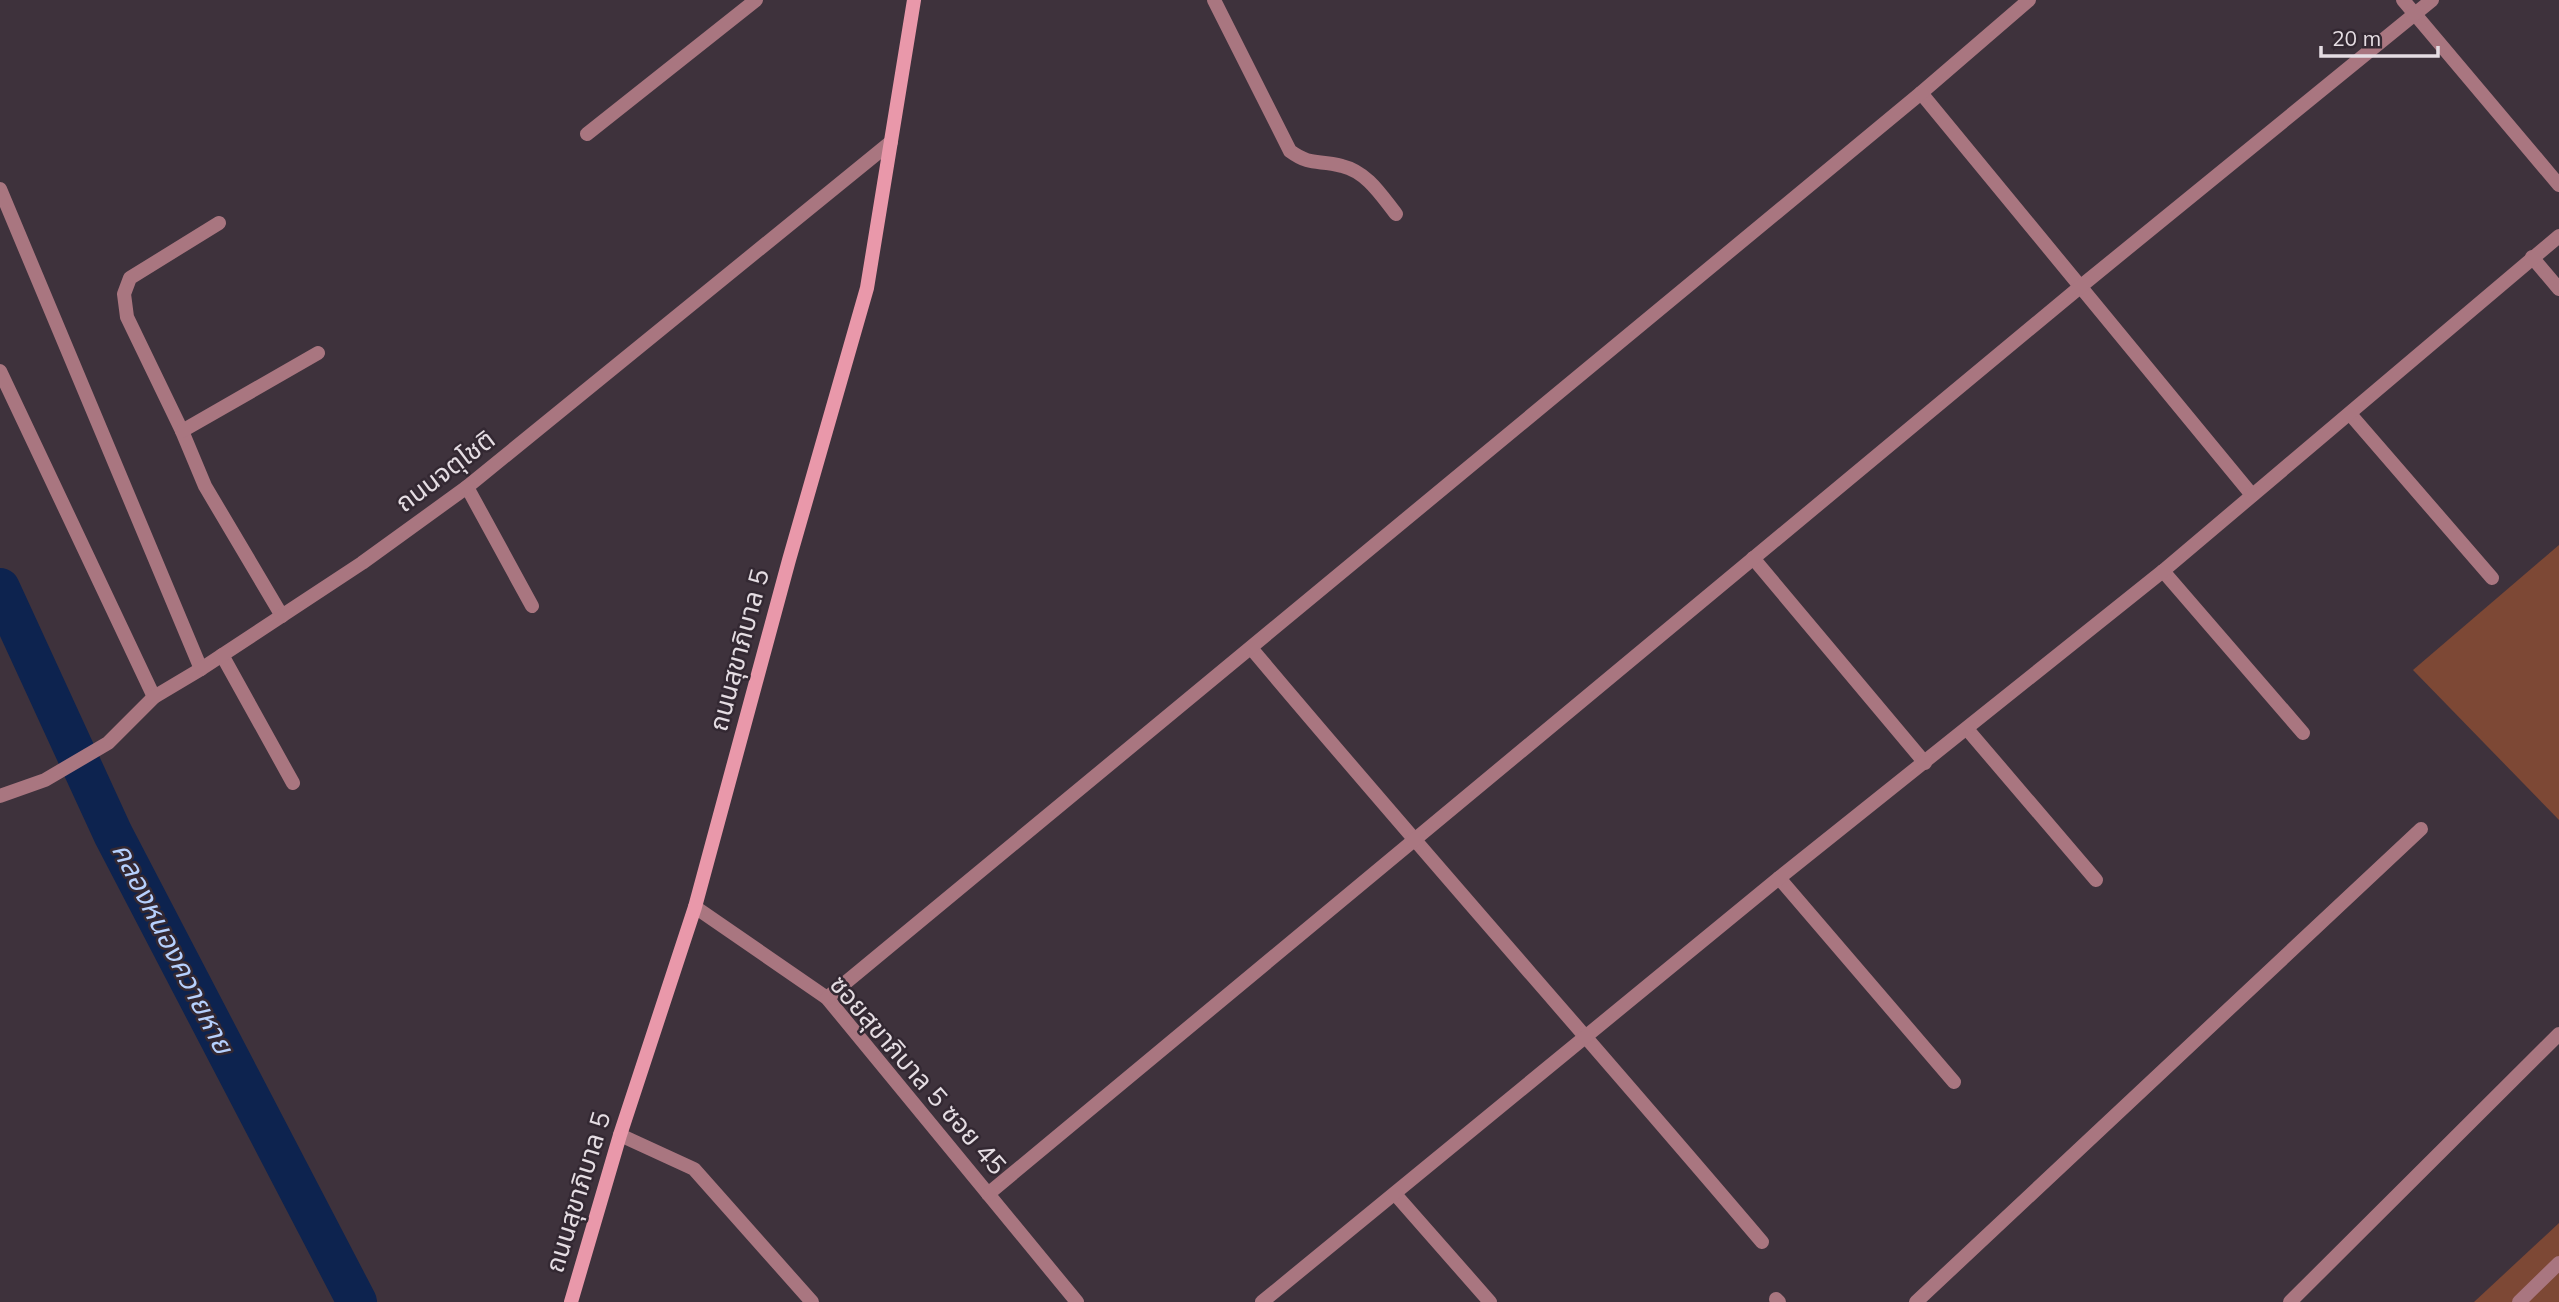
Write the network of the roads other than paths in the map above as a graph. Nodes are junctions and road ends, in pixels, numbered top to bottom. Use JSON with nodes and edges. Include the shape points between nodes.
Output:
{"nodes":[{"id":1,"x":756,"y":0,"type":"edge"},
{"id":2,"x":914,"y":0,"type":"edge"},
{"id":3,"x":1214,"y":0,"type":"edge"},
{"id":4,"x":2029,"y":0,"type":"edge"},
{"id":5,"x":2403,"y":0,"type":"edge"},
{"id":6,"x":2432,"y":0,"type":"edge"},
{"id":7,"x":2415,"y":15,"type":"junction"},
{"id":8,"x":1921,"y":93,"type":"junction"},
{"id":9,"x":587,"y":134,"type":"dead end"},
{"id":10,"x":891,"y":142,"type":"junction"},
{"id":11,"x":2559,"y":185,"type":"edge"},
{"id":12,"x":0,"y":190,"type":"edge"},
{"id":13,"x":1396,"y":214,"type":"dead end"},
{"id":14,"x":219,"y":223,"type":"dead end"},
{"id":15,"x":2559,"y":236,"type":"edge"},
{"id":16,"x":2532,"y":257,"type":"junction"},
{"id":17,"x":2080,"y":287,"type":"junction"},
{"id":18,"x":2559,"y":289,"type":"edge"},
{"id":19,"x":318,"y":353,"type":"dead end"},
{"id":20,"x":0,"y":371,"type":"edge"},
{"id":21,"x":2350,"y":414,"type":"junction"},
{"id":22,"x":182,"y":431,"type":"junction"},
{"id":23,"x":467,"y":487,"type":"junction"},
{"id":24,"x":2252,"y":495,"type":"junction"},
{"id":25,"x":1753,"y":558,"type":"junction"},
{"id":26,"x":2163,"y":571,"type":"junction"},
{"id":27,"x":2492,"y":578,"type":"dead end"},
{"id":28,"x":531,"y":606,"type":"dead end"},
{"id":29,"x":282,"y":616,"type":"junction"},
{"id":30,"x":1251,"y":648,"type":"junction"},
{"id":31,"x":222,"y":655,"type":"junction"},
{"id":32,"x":201,"y":669,"type":"junction"},
{"id":33,"x":154,"y":697,"type":"junction"},
{"id":34,"x":1967,"y":729,"type":"junction"},
{"id":35,"x":2303,"y":733,"type":"dead end"},
{"id":36,"x":1925,"y":763,"type":"junction"},
{"id":37,"x":293,"y":783,"type":"dead end"},
{"id":38,"x":0,"y":796,"type":"edge"},
{"id":39,"x":2421,"y":829,"type":"dead end"},
{"id":40,"x":1413,"y":841,"type":"junction"},
{"id":41,"x":1779,"y":878,"type":"junction"},
{"id":42,"x":2096,"y":880,"type":"dead end"},
{"id":43,"x":695,"y":907,"type":"junction"},
{"id":44,"x":827,"y":998,"type":"junction"},
{"id":45,"x":2559,"y":1034,"type":"edge"},
{"id":46,"x":1586,"y":1035,"type":"junction"},
{"id":47,"x":1954,"y":1082,"type":"dead end"},
{"id":48,"x":620,"y":1135,"type":"junction"},
{"id":49,"x":988,"y":1194,"type":"junction"},
{"id":50,"x":1395,"y":1194,"type":"junction"},
{"id":51,"x":1762,"y":1242,"type":"dead end"},
{"id":52,"x":2559,"y":1263,"type":"edge"},
{"id":53,"x":570,"y":1302,"type":"edge"},
{"id":54,"x":812,"y":1302,"type":"edge"},
{"id":55,"x":1077,"y":1302,"type":"edge"},
{"id":56,"x":1262,"y":1302,"type":"edge"},
{"id":57,"x":1490,"y":1302,"type":"edge"},
{"id":58,"x":1916,"y":1302,"type":"edge"},
{"id":59,"x":2290,"y":1302,"type":"edge"},
{"id":60,"x":2519,"y":1302,"type":"edge"}],
"edges":[{"from":1,"to":9,"type":"street"},
{"from":2,"to":10,"type":"main road","name":"ถนนสุขาภิบาล 5"},
{"from":3,"to":13,"type":"street","via":[[1290,150],[1305,161],[1345,166],[1366,178]]},
{"from":4,"to":8,"type":"street"},
{"from":5,"to":7,"type":"street"},
{"from":6,"to":7,"type":"street"},
{"from":7,"to":11,"type":"street"},
{"from":7,"to":17,"type":"street"},
{"from":8,"to":17,"type":"street"},
{"from":8,"to":30,"type":"street"},
{"from":10,"to":23,"type":"street","name":"ถนนจตุโชติ"},
{"from":10,"to":43,"type":"main road","name":"ถนนสุขาภิบาล 5","via":[[867,288]]},
{"from":12,"to":32,"type":"street"},
{"from":14,"to":22,"type":"street","via":[[130,278],[124,294],[127,317]]},
{"from":15,"to":16,"type":"street"},
{"from":16,"to":18,"type":"street"},
{"from":16,"to":21,"type":"street"},
{"from":17,"to":24,"type":"street"},
{"from":17,"to":25,"type":"street"},
{"from":19,"to":22,"type":"street"},
{"from":20,"to":33,"type":"street"},
{"from":21,"to":24,"type":"street"},
{"from":21,"to":27,"type":"street"},
{"from":22,"to":29,"type":"street","via":[[205,486]]},
{"from":23,"to":28,"type":"street"},
{"from":23,"to":29,"type":"street","name":"ถนนจตุโชติ"},
{"from":24,"to":26,"type":"street"},
{"from":25,"to":36,"type":"street"},
{"from":25,"to":40,"type":"street"},
{"from":26,"to":34,"type":"street"},
{"from":26,"to":35,"type":"street"},
{"from":29,"to":31,"type":"street","name":"ถนนจตุโชติ"},
{"from":30,"to":40,"type":"street"},
{"from":30,"to":44,"type":"street"},
{"from":31,"to":32,"type":"street","name":"ถนนจตุโชติ"},
{"from":31,"to":37,"type":"street"},
{"from":32,"to":33,"type":"street","name":"ถนนจตุโชติ"},
{"from":33,"to":38,"type":"street","name":"ถนนจตุโชติ","via":[[108,743],[45,780]]},
{"from":34,"to":36,"type":"street"},
{"from":34,"to":42,"type":"street"},
{"from":36,"to":41,"type":"street"},
{"from":39,"to":58,"type":"street"},
{"from":40,"to":46,"type":"street"},
{"from":40,"to":49,"type":"street"},
{"from":41,"to":46,"type":"street"},
{"from":41,"to":47,"type":"street"},
{"from":43,"to":44,"type":"street","name":"ซอยสุขาภิบาล 5 ซอย 45"},
{"from":43,"to":48,"type":"main road","name":"ถนนสุขาภิบาล 5"},
{"from":44,"to":49,"type":"street","name":"ซอยสุขาภิบาล 5 ซอย 45"},
{"from":45,"to":59,"type":"street"},
{"from":46,"to":50,"type":"street"},
{"from":46,"to":51,"type":"street"},
{"from":48,"to":53,"type":"main road","name":"ถนนสุขาภิบาล 5"},
{"from":48,"to":54,"type":"street","via":[[694,1169]]},
{"from":49,"to":55,"type":"street","name":"ซอยสุขาภิบาล 5 ซอย 45"},
{"from":50,"to":56,"type":"street"},
{"from":50,"to":57,"type":"street"},
{"from":52,"to":60,"type":"street"}]}
